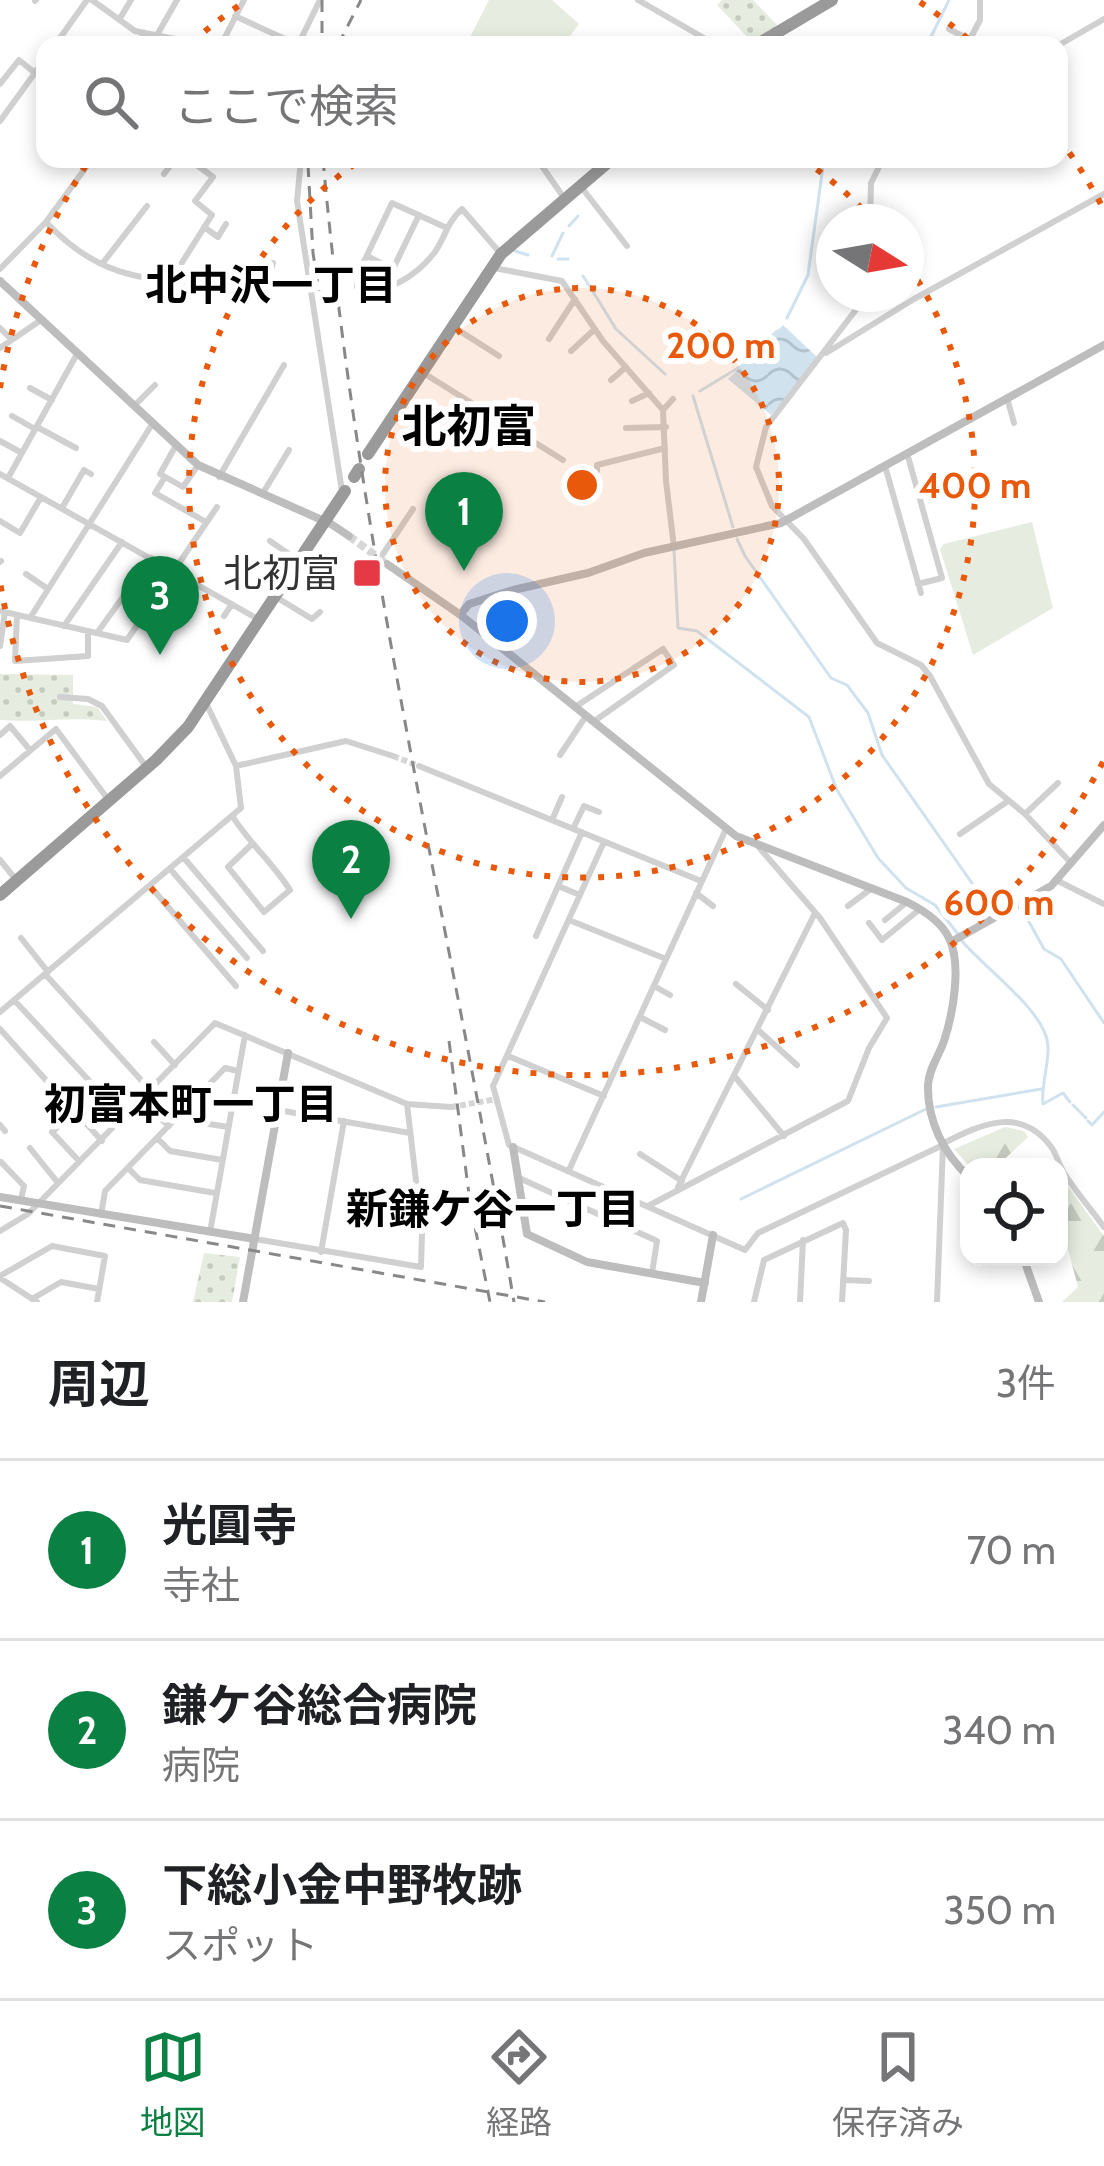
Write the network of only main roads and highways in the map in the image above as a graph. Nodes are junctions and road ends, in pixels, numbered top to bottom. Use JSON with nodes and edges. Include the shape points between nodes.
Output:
{"nodes":[{"id":1,"x":832,"y":0,"type":"edge"},
{"id":2,"x":771,"y":36,"type":"edge"},
{"id":3,"x":601,"y":168,"type":"edge"},
{"id":4,"x":368,"y":454,"type":"dead end"},
{"id":5,"x":343,"y":493,"type":"road end"},
{"id":6,"x":0,"y":895,"type":"edge"}],
"edges":[{"from":1,"to":2,"type":"highway"},
{"from":3,"to":4,"type":"highway","via":[[502,254]]},
{"from":5,"to":6,"type":"highway","via":[[206,703],[147,769]]}]}
